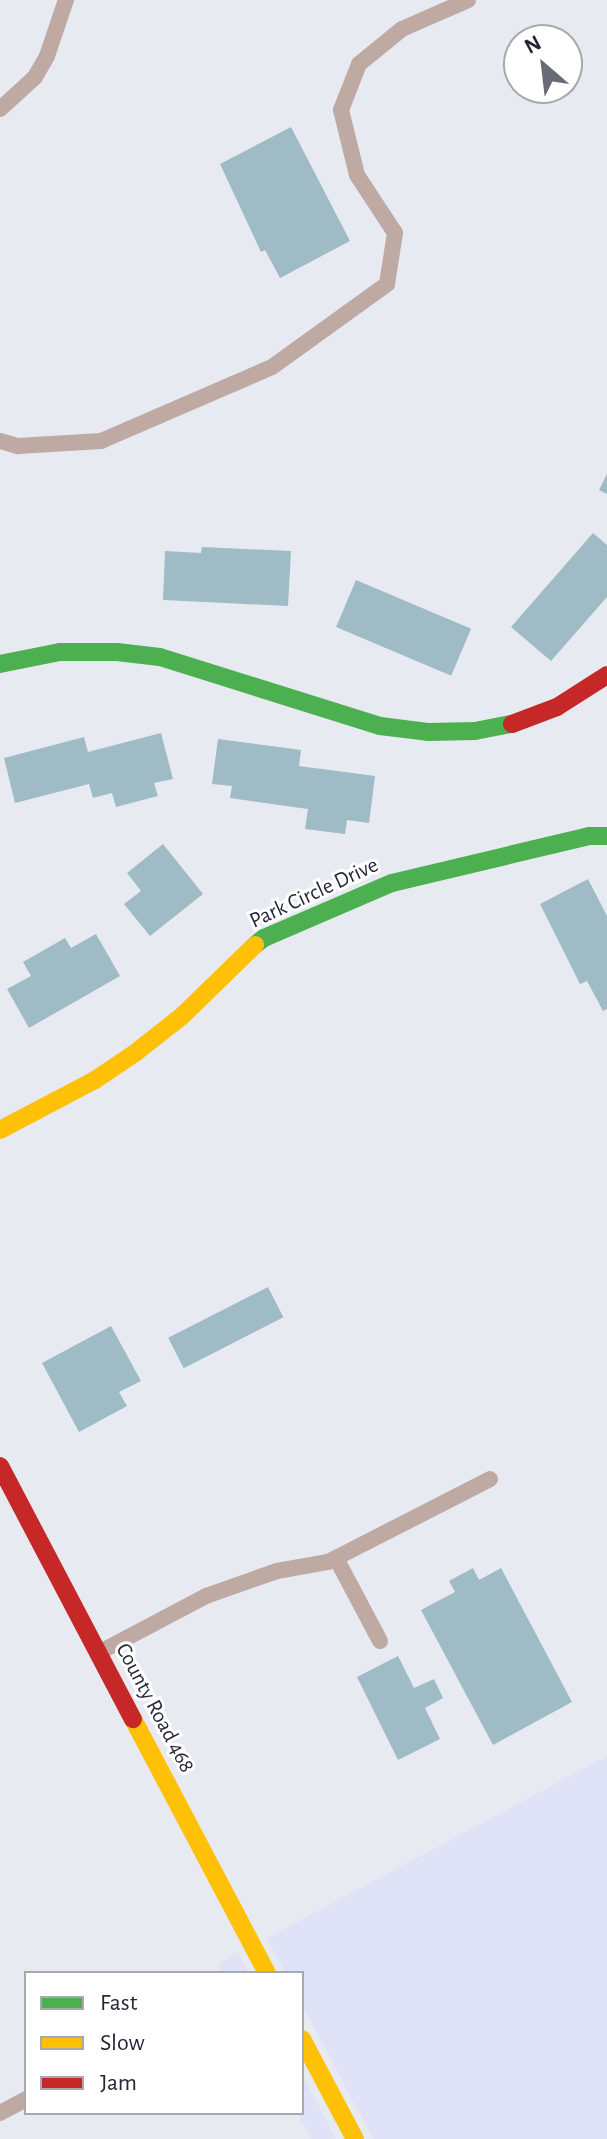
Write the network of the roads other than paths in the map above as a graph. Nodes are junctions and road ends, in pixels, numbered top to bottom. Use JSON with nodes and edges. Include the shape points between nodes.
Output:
{"nodes":[{"id":1,"x":66,"y":0,"type":"edge"},
{"id":2,"x":468,"y":0,"type":"edge"},
{"id":3,"x":0,"y":109,"type":"edge"},
{"id":4,"x":0,"y":441,"type":"edge"},
{"id":5,"x":0,"y":664,"type":"edge"},
{"id":6,"x":607,"y":675,"type":"edge"},
{"id":7,"x":607,"y":836,"type":"edge"},
{"id":8,"x":0,"y":1130,"type":"edge"},
{"id":9,"x":0,"y":1466,"type":"edge"},
{"id":10,"x":490,"y":1479,"type":"dead end"},
{"id":11,"x":336,"y":1558,"type":"junction"},
{"id":12,"x":380,"y":1641,"type":"dead end"},
{"id":13,"x":98,"y":1653,"type":"junction"},
{"id":14,"x":265,"y":1971,"type":"edge"},
{"id":15,"x":304,"y":2043,"type":"edge"},
{"id":16,"x":24,"y":2100,"type":"edge"},
{"id":17,"x":0,"y":2113,"type":"edge"},
{"id":18,"x":355,"y":2139,"type":"edge"}],
"edges":[{"from":1,"to":3,"type":"lane","via":[[35,77]]},
{"from":2,"to":4,"type":"lane","via":[[402,29],[359,64],[341,110],[357,175],[395,233],[387,284],[272,367],[101,441],[18,446]]},
{"from":5,"to":6,"type":"street","via":[[60,652],[160,657],[380,726],[428,732],[475,731],[520,722],[557,707]]},
{"from":7,"to":8,"type":"street","name":"Park Circle Drive","via":[[392,883],[264,938],[135,1053]]},
{"from":9,"to":13,"type":"street","name":"County Road 468"},
{"from":10,"to":11,"type":"lane"},
{"from":11,"to":12,"type":"lane"},
{"from":11,"to":13,"type":"lane","via":[[277,1571],[206,1596]]},
{"from":13,"to":14,"type":"street","name":"County Road 468"},
{"from":15,"to":18,"type":"street"},
{"from":16,"to":17,"type":"lane"}]}
